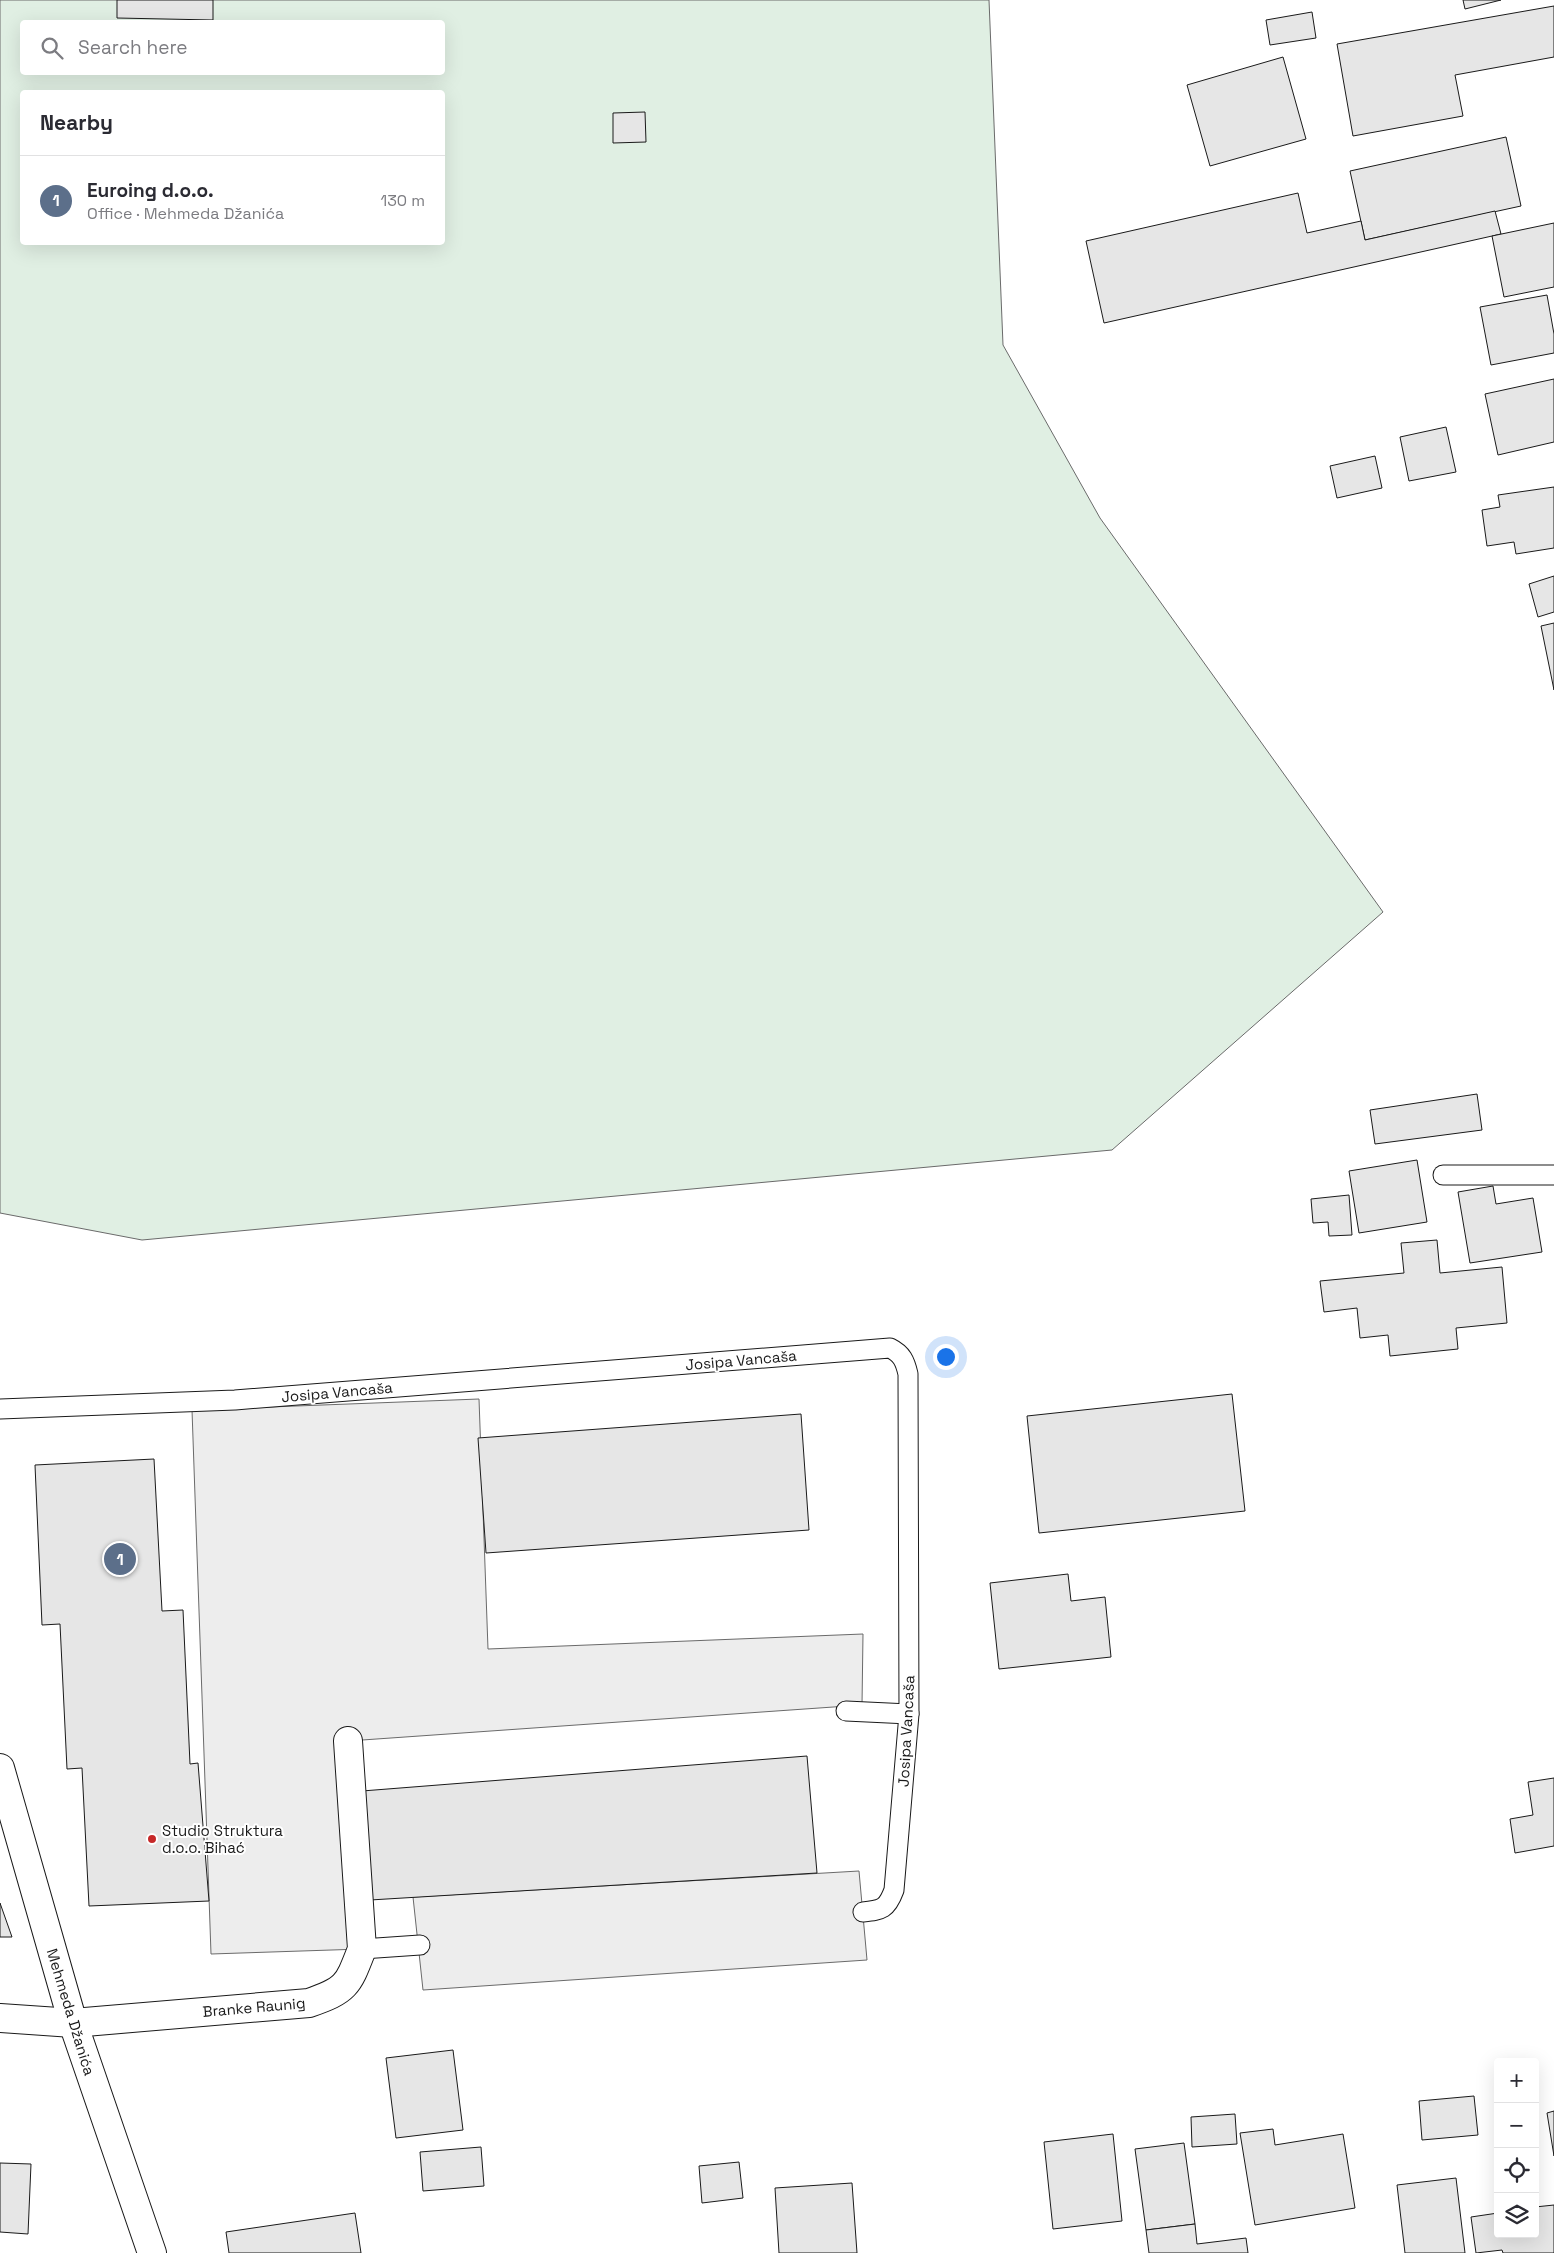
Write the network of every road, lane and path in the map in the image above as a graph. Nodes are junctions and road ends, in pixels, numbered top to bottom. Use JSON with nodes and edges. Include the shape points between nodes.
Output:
{"nodes":[{"id":1,"x":1443,"y":1175,"type":"dead end"},
{"id":2,"x":1554,"y":1176,"type":"edge"},
{"id":3,"x":0,"y":1409,"type":"edge"},
{"id":4,"x":846,"y":1711,"type":"dead end"},
{"id":5,"x":909,"y":1714,"type":"junction"},
{"id":6,"x":348,"y":1741,"type":"dead end"},
{"id":7,"x":0,"y":1768,"type":"edge"},
{"id":8,"x":863,"y":1912,"type":"dead end"},
{"id":9,"x":420,"y":1945,"type":"dead end"},
{"id":10,"x":362,"y":1948,"type":"junction"},
{"id":11,"x":0,"y":2018,"type":"edge"},
{"id":12,"x":73,"y":2023,"type":"junction"},
{"id":13,"x":152,"y":2253,"type":"edge"}],
"edges":[{"from":1,"to":2,"type":"lane"},
{"from":3,"to":5,"type":"lane","name":"Josipa Vancaša","via":[[235,1400],[890,1348],[905,1361],[908,1374]]},
{"from":4,"to":5,"type":"lane"},
{"from":5,"to":8,"type":"lane","name":"Josipa Vancaša","via":[[894,1890],[890,1903],[880,1910]]},
{"from":6,"to":10,"type":"street","name":"Branke Raunig"},
{"from":7,"to":12,"type":"street","name":"Mehmeda Džanića"},
{"from":9,"to":10,"type":"lane"},
{"from":10,"to":12,"type":"street","name":"Branke Raunig","via":[[350,1980],[332,1995],[309,2003]]},
{"from":11,"to":12,"type":"street","name":"Branke Raunig"},
{"from":12,"to":13,"type":"street","name":"Mehmeda Džanića"}]}
